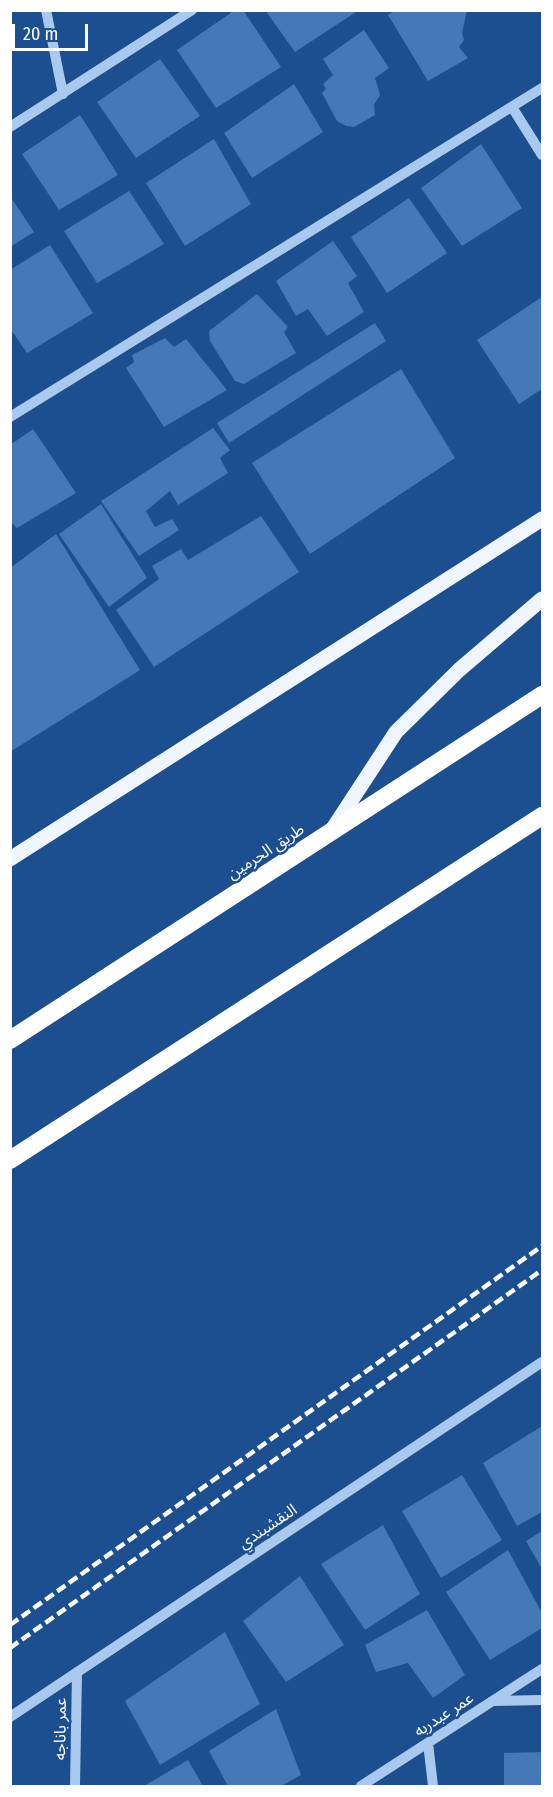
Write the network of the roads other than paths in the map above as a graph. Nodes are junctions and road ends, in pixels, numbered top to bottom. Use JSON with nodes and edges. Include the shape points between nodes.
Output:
{"nodes":[{"id":1,"x":46,"y":10,"type":"edge"},
{"id":2,"x":192,"y":10,"type":"edge"},
{"id":3,"x":543,"y":87,"type":"edge"},
{"id":4,"x":63,"y":94,"type":"junction"},
{"id":5,"x":512,"y":107,"type":"junction"},
{"id":6,"x":10,"y":127,"type":"edge"},
{"id":7,"x":543,"y":156,"type":"edge"},
{"id":8,"x":10,"y":417,"type":"edge"},
{"id":9,"x":543,"y":519,"type":"edge"},
{"id":10,"x":543,"y":599,"type":"edge"},
{"id":11,"x":543,"y":695,"type":"edge"},
{"id":12,"x":543,"y":816,"type":"edge"},
{"id":13,"x":329,"y":834,"type":"junction"},
{"id":14,"x":10,"y":859,"type":"edge"},
{"id":15,"x":10,"y":1040,"type":"edge"},
{"id":16,"x":10,"y":1160,"type":"edge"},
{"id":17,"x":543,"y":1362,"type":"edge"},
{"id":18,"x":543,"y":1669,"type":"edge"},
{"id":19,"x":77,"y":1672,"type":"junction"},
{"id":20,"x":543,"y":1700,"type":"edge"},
{"id":21,"x":493,"y":1701,"type":"junction"},
{"id":22,"x":10,"y":1716,"type":"edge"},
{"id":23,"x":428,"y":1743,"type":"junction"},
{"id":24,"x":75,"y":1786,"type":"edge"},
{"id":25,"x":361,"y":1786,"type":"edge"},
{"id":26,"x":433,"y":1786,"type":"edge"}],
"edges":[{"from":1,"to":4,"type":"street"},
{"from":2,"to":4,"type":"street"},
{"from":3,"to":5,"type":"street"},
{"from":4,"to":6,"type":"street"},
{"from":5,"to":7,"type":"street"},
{"from":5,"to":8,"type":"street"},
{"from":9,"to":14,"type":"main road"},
{"from":10,"to":13,"type":"main road","via":[[459,670],[396,732]]},
{"from":11,"to":13,"type":"highway","name":"طريق الحرمين"},
{"from":12,"to":16,"type":"highway"},
{"from":13,"to":15,"type":"highway","name":"طريق الحرمين"},
{"from":17,"to":19,"type":"street","name":"النقشبندي"},
{"from":18,"to":21,"type":"street","name":"عمر عبدربه"},
{"from":19,"to":22,"type":"street","name":"النقشبندي"},
{"from":19,"to":24,"type":"street","name":"عمر باناجه"},
{"from":20,"to":21,"type":"street"},
{"from":21,"to":23,"type":"street","name":"عمر عبدربه"},
{"from":23,"to":25,"type":"street","name":"عمر عبدربه"},
{"from":23,"to":26,"type":"street"}]}
